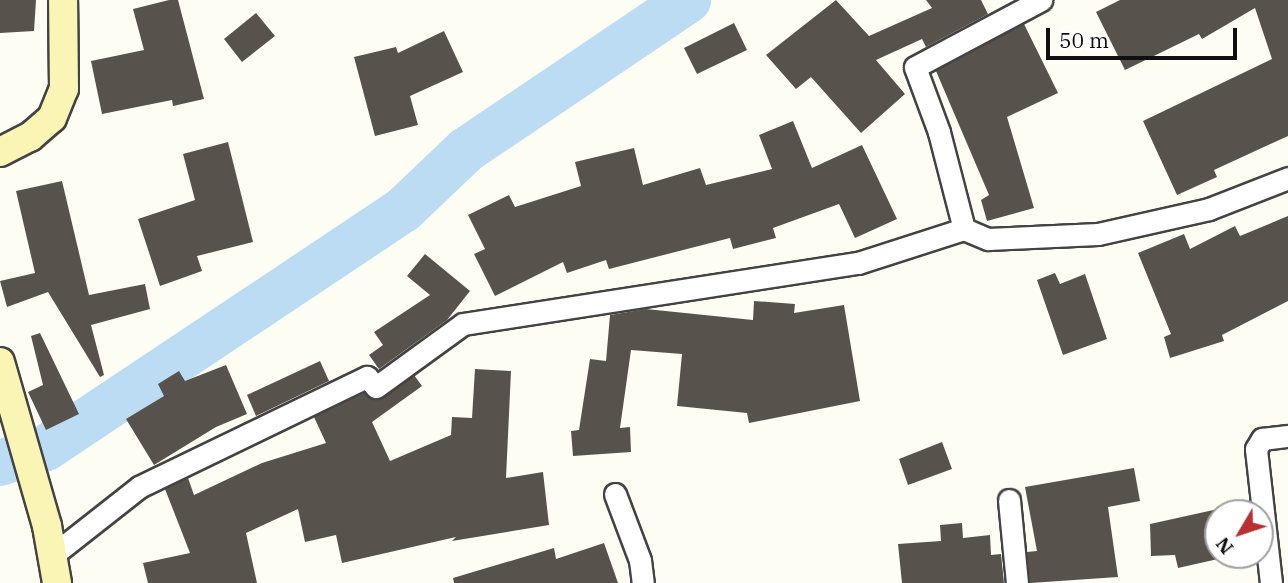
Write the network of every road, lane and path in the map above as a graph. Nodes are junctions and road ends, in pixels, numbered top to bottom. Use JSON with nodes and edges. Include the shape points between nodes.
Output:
{"nodes":[{"id":1,"x":63,"y":0,"type":"edge"},
{"id":2,"x":1041,"y":0,"type":"edge"},
{"id":3,"x":0,"y":152,"type":"edge"},
{"id":4,"x":1288,"y":178,"type":"edge"},
{"id":5,"x":964,"y":229,"type":"junction"},
{"id":6,"x":0,"y":362,"type":"edge"},
{"id":7,"x":1288,"y":436,"type":"edge"},
{"id":8,"x":615,"y":494,"type":"dead end"},
{"id":9,"x":1009,"y":500,"type":"dead end"},
{"id":10,"x":54,"y":554,"type":"junction"},
{"id":11,"x":57,"y":583,"type":"edge"},
{"id":12,"x":643,"y":583,"type":"edge"},
{"id":13,"x":1017,"y":583,"type":"edge"},
{"id":14,"x":1270,"y":583,"type":"edge"}],
"edges":[{"from":1,"to":3,"type":"street","via":[[64,89],[52,118],[30,137]]},
{"from":2,"to":5,"type":"street","via":[[915,67],[939,132]]},
{"from":4,"to":5,"type":"street","via":[[1209,209],[1098,234],[988,239]]},
{"from":5,"to":10,"type":"street","via":[[858,263],[463,324],[376,387],[367,377],[139,487]]},
{"from":6,"to":10,"type":"street"},
{"from":7,"to":14,"type":"street","via":[[1262,439],[1256,449]]},
{"from":8,"to":12,"type":"street","via":[[640,560]]},
{"from":9,"to":13,"type":"street"},
{"from":10,"to":11,"type":"street"}]}
